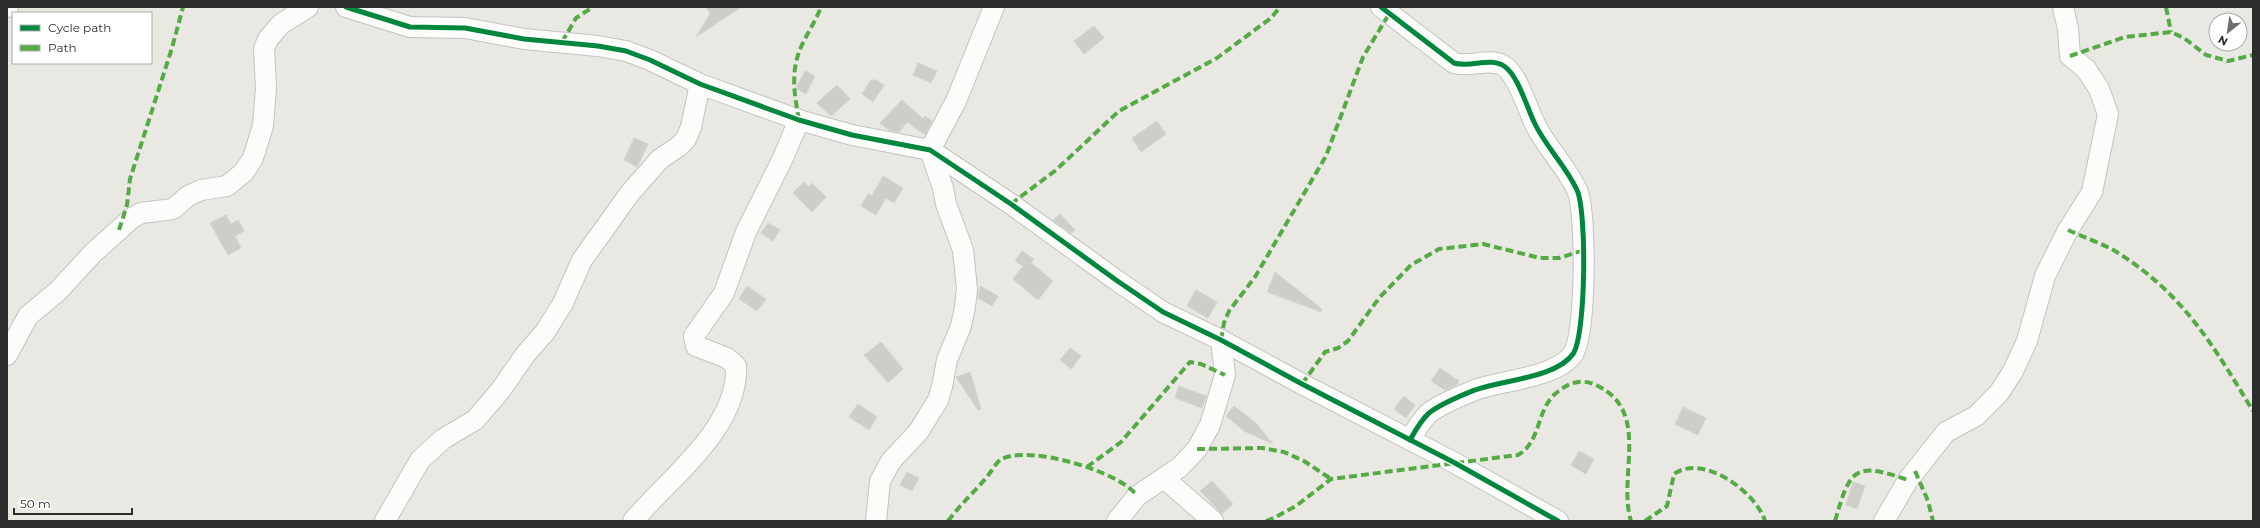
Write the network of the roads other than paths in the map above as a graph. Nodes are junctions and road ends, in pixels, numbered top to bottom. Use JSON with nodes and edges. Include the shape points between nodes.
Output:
{"nodes":[{"id":1,"x":308,"y":7,"type":"edge"},
{"id":2,"x":346,"y":7,"type":"edge"},
{"id":3,"x":994,"y":7,"type":"edge"},
{"id":4,"x":1381,"y":7,"type":"edge"},
{"id":5,"x":2064,"y":7,"type":"edge"},
{"id":6,"x":700,"y":84,"type":"junction"},
{"id":7,"x":799,"y":120,"type":"junction"},
{"id":8,"x":930,"y":150,"type":"junction"},
{"id":9,"x":1221,"y":340,"type":"junction"},
{"id":10,"x":7,"y":355,"type":"edge"},
{"id":11,"x":1410,"y":440,"type":"junction"},
{"id":12,"x":1164,"y":478,"type":"junction"},
{"id":13,"x":385,"y":521,"type":"edge"},
{"id":14,"x":633,"y":521,"type":"edge"},
{"id":15,"x":876,"y":521,"type":"edge"},
{"id":16,"x":1117,"y":521,"type":"edge"},
{"id":17,"x":1213,"y":521,"type":"edge"},
{"id":18,"x":1558,"y":521,"type":"edge"},
{"id":19,"x":1884,"y":521,"type":"edge"}],
"edges":[{"from":1,"to":10,"type":"street","via":[[281,24],[268,39],[264,49],[266,94],[263,126],[254,158],[244,172],[227,186],[201,190],[188,196],[174,209],[141,213],[132,218],[93,253],[58,291],[28,316]]},
{"from":2,"to":6,"type":"street","via":[[410,27],[465,28],[524,39],[626,51]]},
{"from":3,"to":8,"type":"street","via":[[956,101]]},
{"from":4,"to":11,"type":"street","via":[[1454,63],[1463,66],[1497,62],[1514,77],[1537,129],[1558,157],[1578,192],[1584,250],[1585,280],[1577,342],[1573,354],[1564,363],[1549,371],[1475,390],[1444,404],[1428,414]]},
{"from":5,"to":19,"type":"street","via":[[2070,56],[2086,69],[2099,89],[2108,114],[2092,192],[2068,230],[2045,276],[2029,334],[2013,371],[1988,406],[1976,416],[1946,432],[1908,480]]},
{"from":6,"to":7,"type":"street"},
{"from":6,"to":13,"type":"street","via":[[686,139],[660,159],[630,193],[582,260],[564,303],[545,332],[476,420],[443,439],[420,460]]},
{"from":7,"to":8,"type":"street","via":[[852,135]]},
{"from":7,"to":14,"type":"street","via":[[746,232],[724,293],[694,336],[696,346],[727,358],[736,366],[735,382],[724,416],[686,465]]},
{"from":8,"to":9,"type":"street","via":[[1163,312]]},
{"from":8,"to":15,"type":"street","via":[[963,250],[967,289],[965,307],[961,326],[947,360],[938,400],[919,430],[891,461],[880,481]]},
{"from":9,"to":11,"type":"street"},
{"from":9,"to":12,"type":"street","via":[[1225,375],[1210,425],[1197,449],[1180,467]]},
{"from":11,"to":18,"type":"street"},
{"from":12,"to":16,"type":"street","via":[[1137,496]]},
{"from":12,"to":17,"type":"street"}]}
